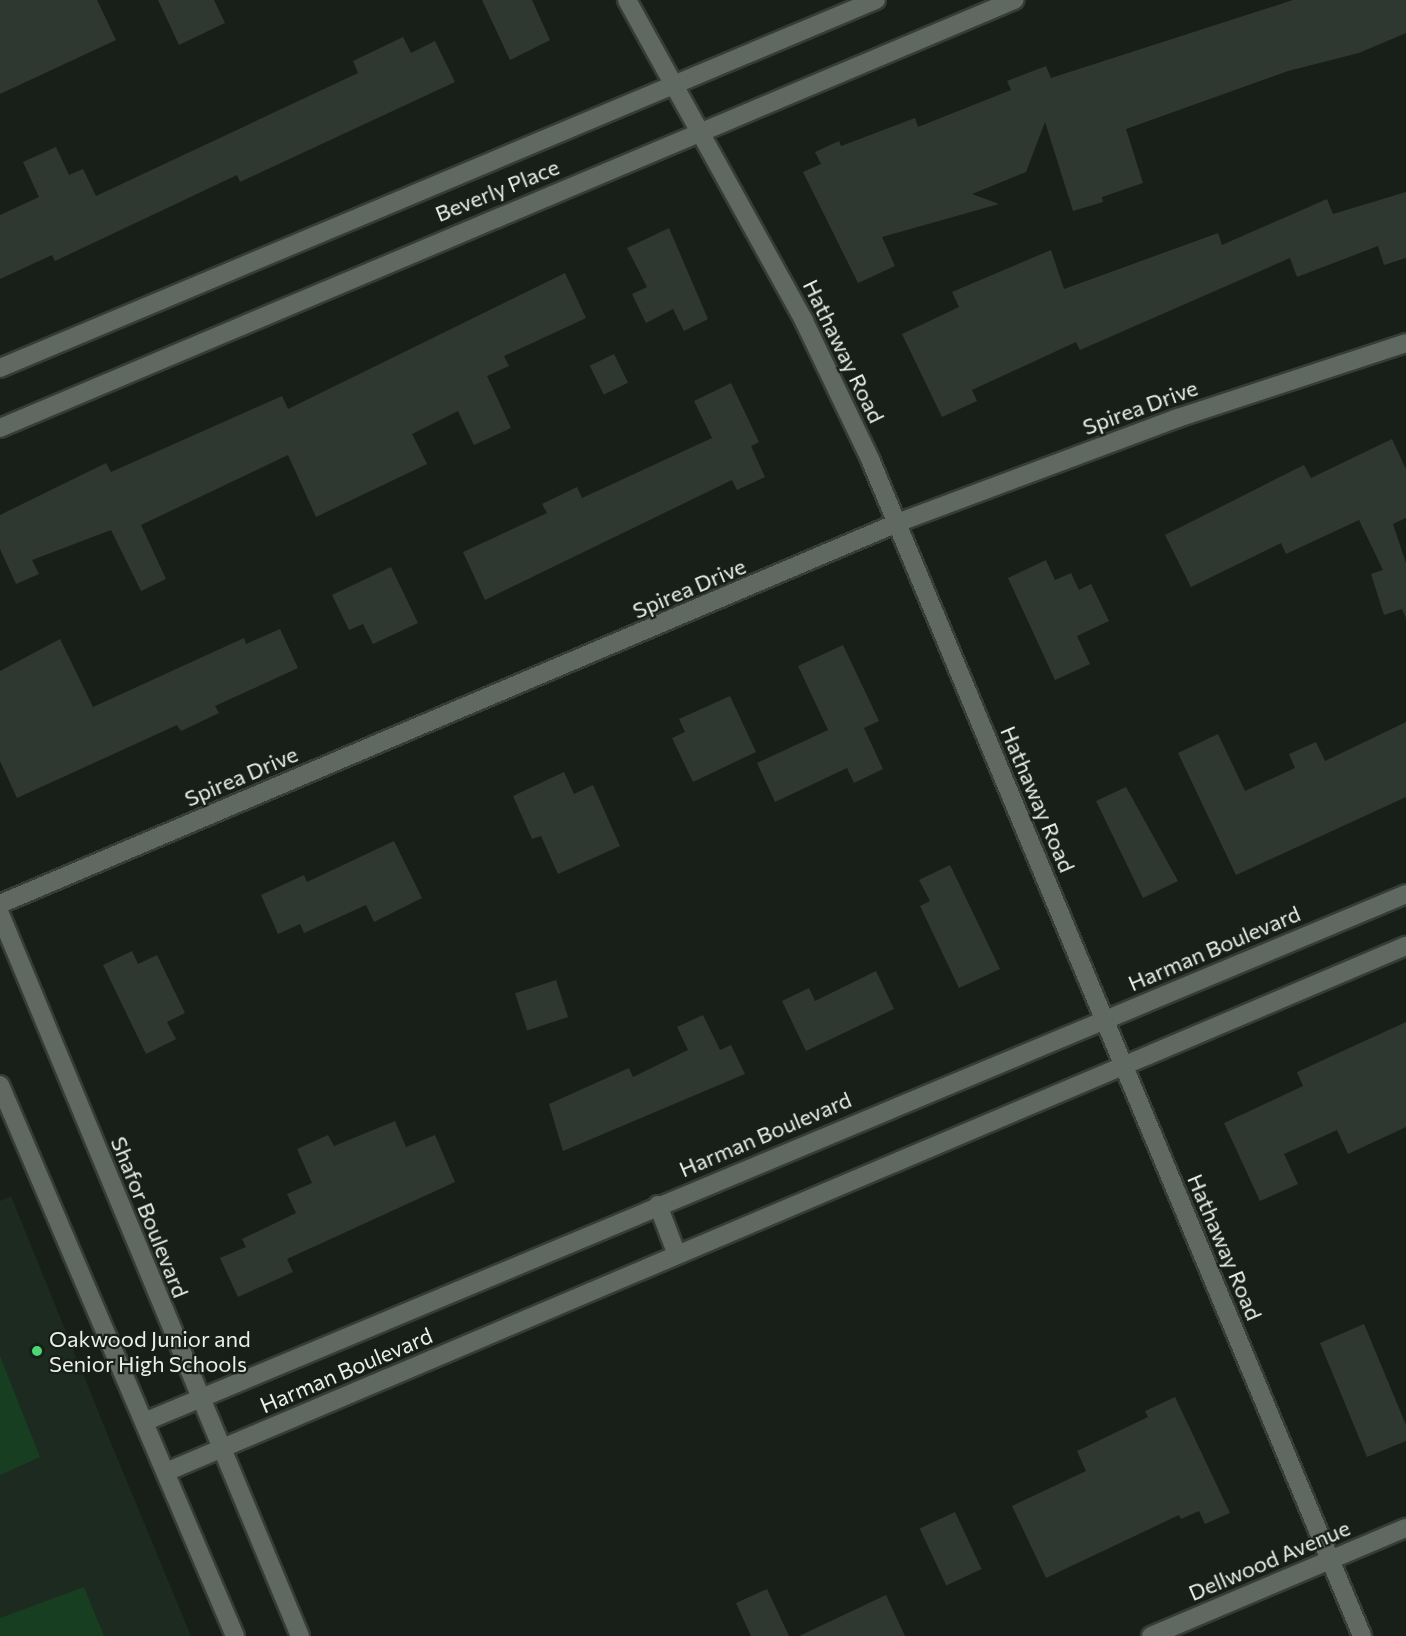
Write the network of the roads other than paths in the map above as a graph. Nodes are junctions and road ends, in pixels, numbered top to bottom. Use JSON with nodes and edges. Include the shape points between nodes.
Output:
{"nodes":[{"id":1,"x":627,"y":0,"type":"edge"},
{"id":2,"x":876,"y":0,"type":"edge"},
{"id":3,"x":1014,"y":0,"type":"edge"},
{"id":4,"x":676,"y":84,"type":"junction"},
{"id":5,"x":702,"y":132,"type":"junction"},
{"id":6,"x":1406,"y":344,"type":"edge"},
{"id":7,"x":0,"y":368,"type":"edge"},
{"id":8,"x":0,"y":428,"type":"edge"},
{"id":9,"x":897,"y":523,"type":"junction"},
{"id":10,"x":1406,"y":894,"type":"edge"},
{"id":11,"x":0,"y":904,"type":"edge"},
{"id":12,"x":0,"y":914,"type":"edge"},
{"id":13,"x":1406,"y":946,"type":"edge"},
{"id":14,"x":1104,"y":1020,"type":"junction"},
{"id":15,"x":1123,"y":1065,"type":"junction"},
{"id":16,"x":0,"y":1085,"type":"edge"},
{"id":17,"x":658,"y":1205,"type":"junction"},
{"id":18,"x":677,"y":1255,"type":"junction"},
{"id":19,"x":200,"y":1401,"type":"junction"},
{"id":20,"x":144,"y":1422,"type":"junction"},
{"id":21,"x":220,"y":1450,"type":"junction"},
{"id":22,"x":166,"y":1472,"type":"junction"},
{"id":23,"x":1406,"y":1528,"type":"edge"},
{"id":24,"x":1330,"y":1560,"type":"junction"},
{"id":25,"x":235,"y":1636,"type":"edge"},
{"id":26,"x":300,"y":1636,"type":"edge"},
{"id":27,"x":1151,"y":1636,"type":"edge"},
{"id":28,"x":1362,"y":1636,"type":"edge"}],
"edges":[{"from":1,"to":4,"type":"street","name":"Hathaway Road"},
{"from":2,"to":4,"type":"street","name":"Beverly Place"},
{"from":3,"to":5,"type":"street","name":"Beverly Place"},
{"from":4,"to":5,"type":"street","name":"Hathaway Road"},
{"from":4,"to":7,"type":"street","name":"Beverly Place"},
{"from":5,"to":8,"type":"street","name":"Beverly Place"},
{"from":5,"to":9,"type":"street","name":"Hathaway Road","via":[[804,321]]},
{"from":6,"to":9,"type":"street","name":"Spirea Drive","via":[[1178,417]]},
{"from":9,"to":11,"type":"street","name":"Spirea Drive"},
{"from":9,"to":14,"type":"street","name":"Hathaway Road"},
{"from":10,"to":14,"type":"street","name":"Harman Boulevard"},
{"from":12,"to":19,"type":"street","name":"Shafor Boulevard"},
{"from":13,"to":15,"type":"street","name":"Harman Boulevard"},
{"from":14,"to":15,"type":"street","name":"Hathaway Road"},
{"from":14,"to":17,"type":"street","name":"Harman Boulevard"},
{"from":15,"to":18,"type":"street","name":"Harman Boulevard"},
{"from":15,"to":24,"type":"street","name":"Hathaway Road"},
{"from":16,"to":20,"type":"street"},
{"from":17,"to":18,"type":"street"},
{"from":17,"to":19,"type":"street","name":"Harman Boulevard"},
{"from":18,"to":21,"type":"street","name":"Harman Boulevard"},
{"from":19,"to":20,"type":"street","name":"Harman Boulevard"},
{"from":19,"to":21,"type":"street","name":"Shafor Boulevard"},
{"from":20,"to":22,"type":"street"},
{"from":21,"to":22,"type":"street","name":"Harman Boulevard"},
{"from":21,"to":26,"type":"street","name":"Shafor Boulevard"},
{"from":22,"to":25,"type":"street"},
{"from":23,"to":24,"type":"street","name":"Dellwood Avenue"},
{"from":24,"to":27,"type":"street","name":"Dellwood Avenue"},
{"from":24,"to":28,"type":"street","name":"Hathaway Road"}]}
